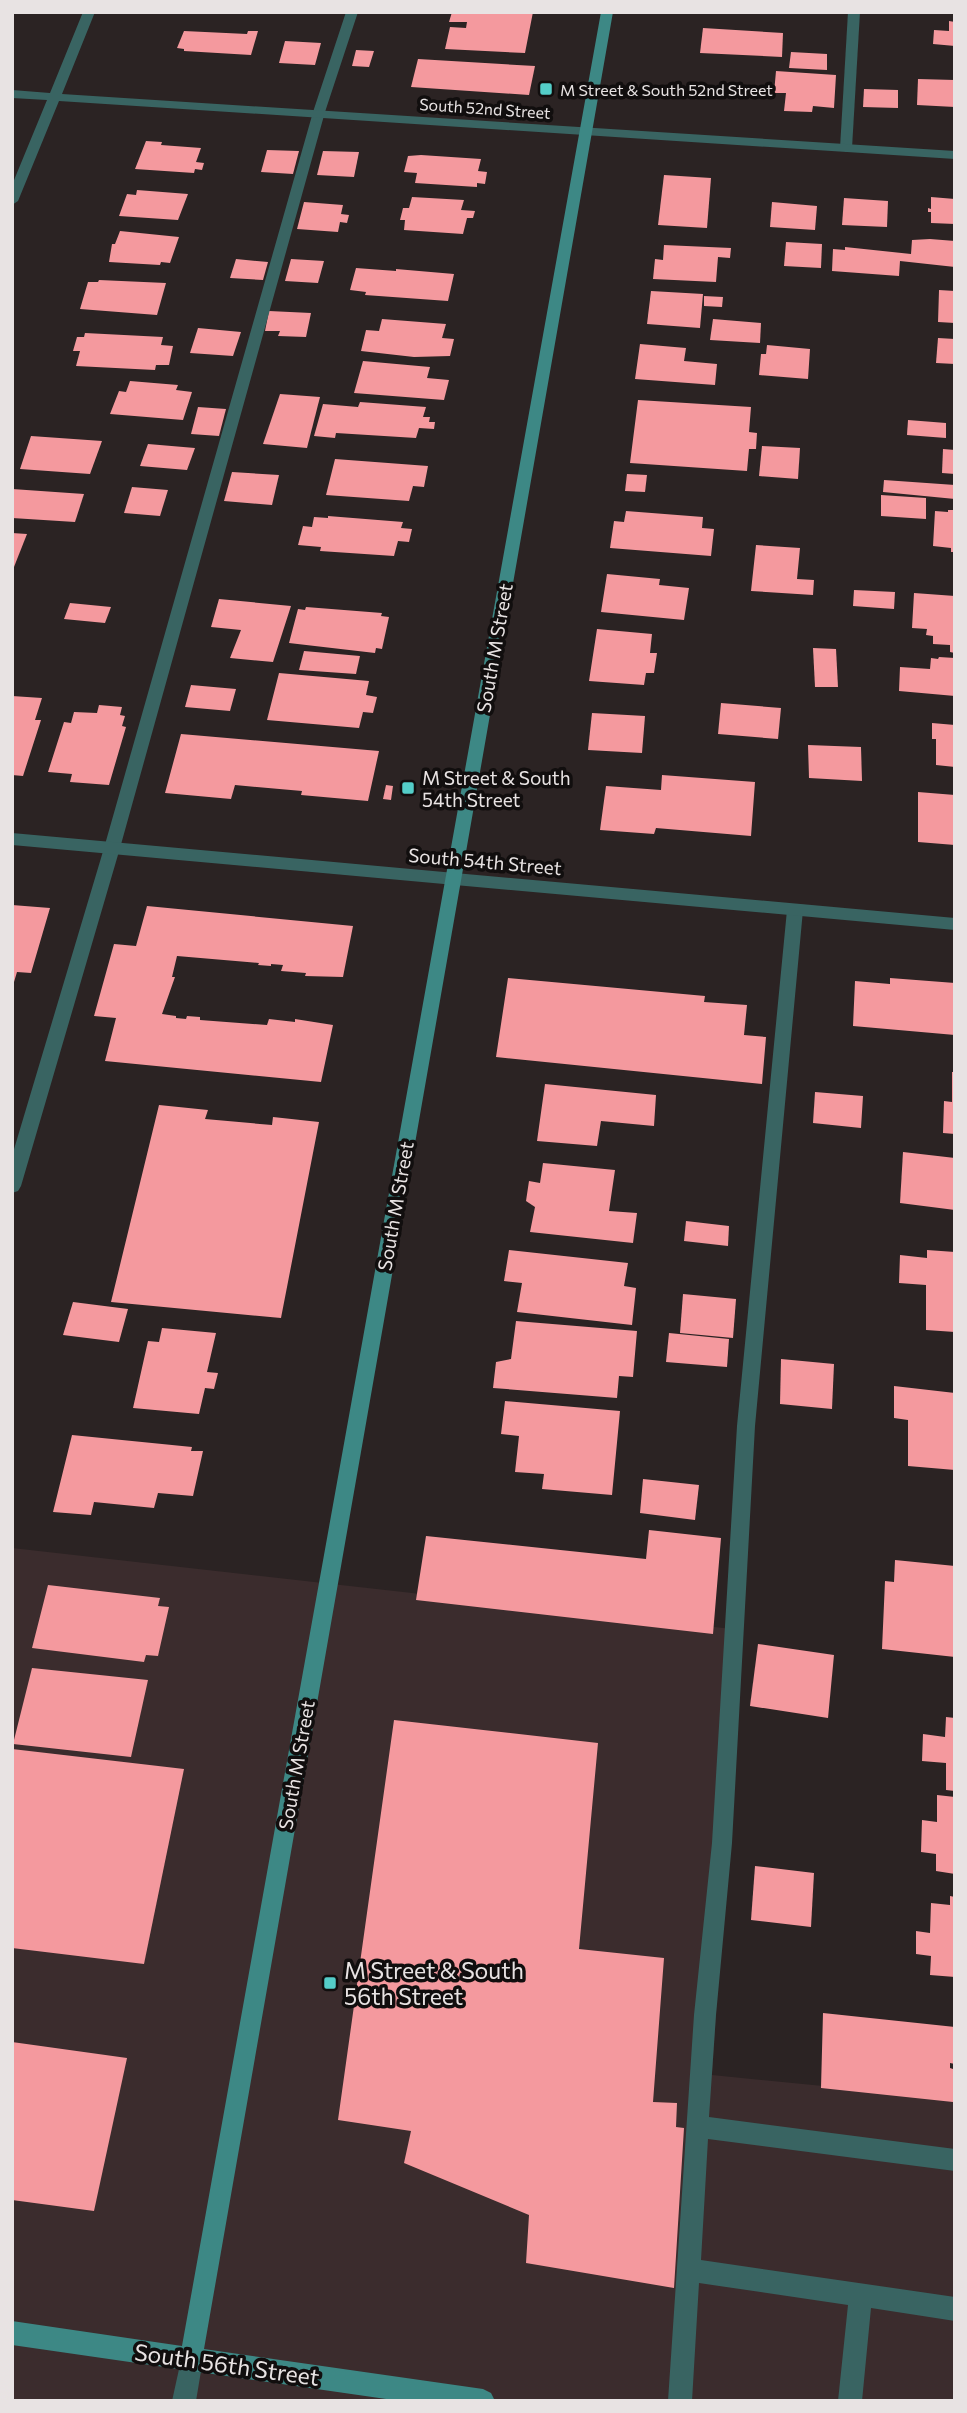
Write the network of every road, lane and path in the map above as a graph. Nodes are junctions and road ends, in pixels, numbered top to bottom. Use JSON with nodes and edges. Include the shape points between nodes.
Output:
{"nodes":[{"id":1,"x":89,"y":12,"type":"edge"},
{"id":2,"x":352,"y":12,"type":"edge"},
{"id":3,"x":607,"y":12,"type":"edge"},
{"id":4,"x":854,"y":12,"type":"edge"},
{"id":5,"x":12,"y":94,"type":"edge"},
{"id":6,"x":54,"y":97,"type":"junction"},
{"id":7,"x":319,"y":112,"type":"junction"},
{"id":8,"x":585,"y":131,"type":"junction"},
{"id":9,"x":846,"y":148,"type":"junction"},
{"id":10,"x":955,"y":155,"type":"edge"},
{"id":11,"x":12,"y":201,"type":"edge"},
{"id":12,"x":12,"y":839,"type":"edge"},
{"id":13,"x":112,"y":848,"type":"junction"},
{"id":14,"x":453,"y":880,"type":"junction"},
{"id":15,"x":795,"y":910,"type":"junction"},
{"id":16,"x":955,"y":924,"type":"edge"},
{"id":17,"x":12,"y":1186,"type":"edge"},
{"id":18,"x":699,"y":2127,"type":"junction"},
{"id":19,"x":955,"y":2160,"type":"edge"},
{"id":20,"x":689,"y":2270,"type":"junction"},
{"id":21,"x":861,"y":2295,"type":"junction"},
{"id":22,"x":955,"y":2309,"type":"edge"},
{"id":23,"x":12,"y":2333,"type":"edge"},
{"id":24,"x":191,"y":2359,"type":"junction"},
{"id":25,"x":184,"y":2401,"type":"edge"},
{"id":26,"x":483,"y":2401,"type":"edge"},
{"id":27,"x":680,"y":2401,"type":"edge"},
{"id":28,"x":850,"y":2401,"type":"edge"}],
"edges":[{"from":1,"to":6,"type":"street"},
{"from":2,"to":7,"type":"street"},
{"from":3,"to":8,"type":"street","name":"South M Street"},
{"from":4,"to":9,"type":"street"},
{"from":5,"to":6,"type":"street","name":"South 52nd Street"},
{"from":6,"to":7,"type":"street","name":"South 52nd Street"},
{"from":6,"to":11,"type":"street"},
{"from":7,"to":8,"type":"street","name":"South 52nd Street"},
{"from":7,"to":13,"type":"street"},
{"from":8,"to":9,"type":"street","name":"South 52nd Street"},
{"from":8,"to":14,"type":"street","name":"South M Street"},
{"from":9,"to":10,"type":"street","name":"South 52nd Street"},
{"from":12,"to":13,"type":"street","name":"South 54th Street"},
{"from":13,"to":14,"type":"street","name":"South 54th Street"},
{"from":13,"to":17,"type":"street"},
{"from":14,"to":15,"type":"street","name":"South 54th Street"},
{"from":14,"to":24,"type":"street","name":"South M Street"},
{"from":15,"to":16,"type":"street","name":"South 54th Street"},
{"from":15,"to":18,"type":"street","via":[[746,1426],[722,1843]]},
{"from":18,"to":19,"type":"street"},
{"from":18,"to":20,"type":"street"},
{"from":20,"to":21,"type":"street"},
{"from":20,"to":27,"type":"street"},
{"from":21,"to":22,"type":"street"},
{"from":21,"to":28,"type":"street"},
{"from":23,"to":24,"type":"street","name":"South 56th Street"},
{"from":24,"to":25,"type":"street","name":"South M Street"},
{"from":24,"to":26,"type":"street","name":"South 56th Street"}]}
